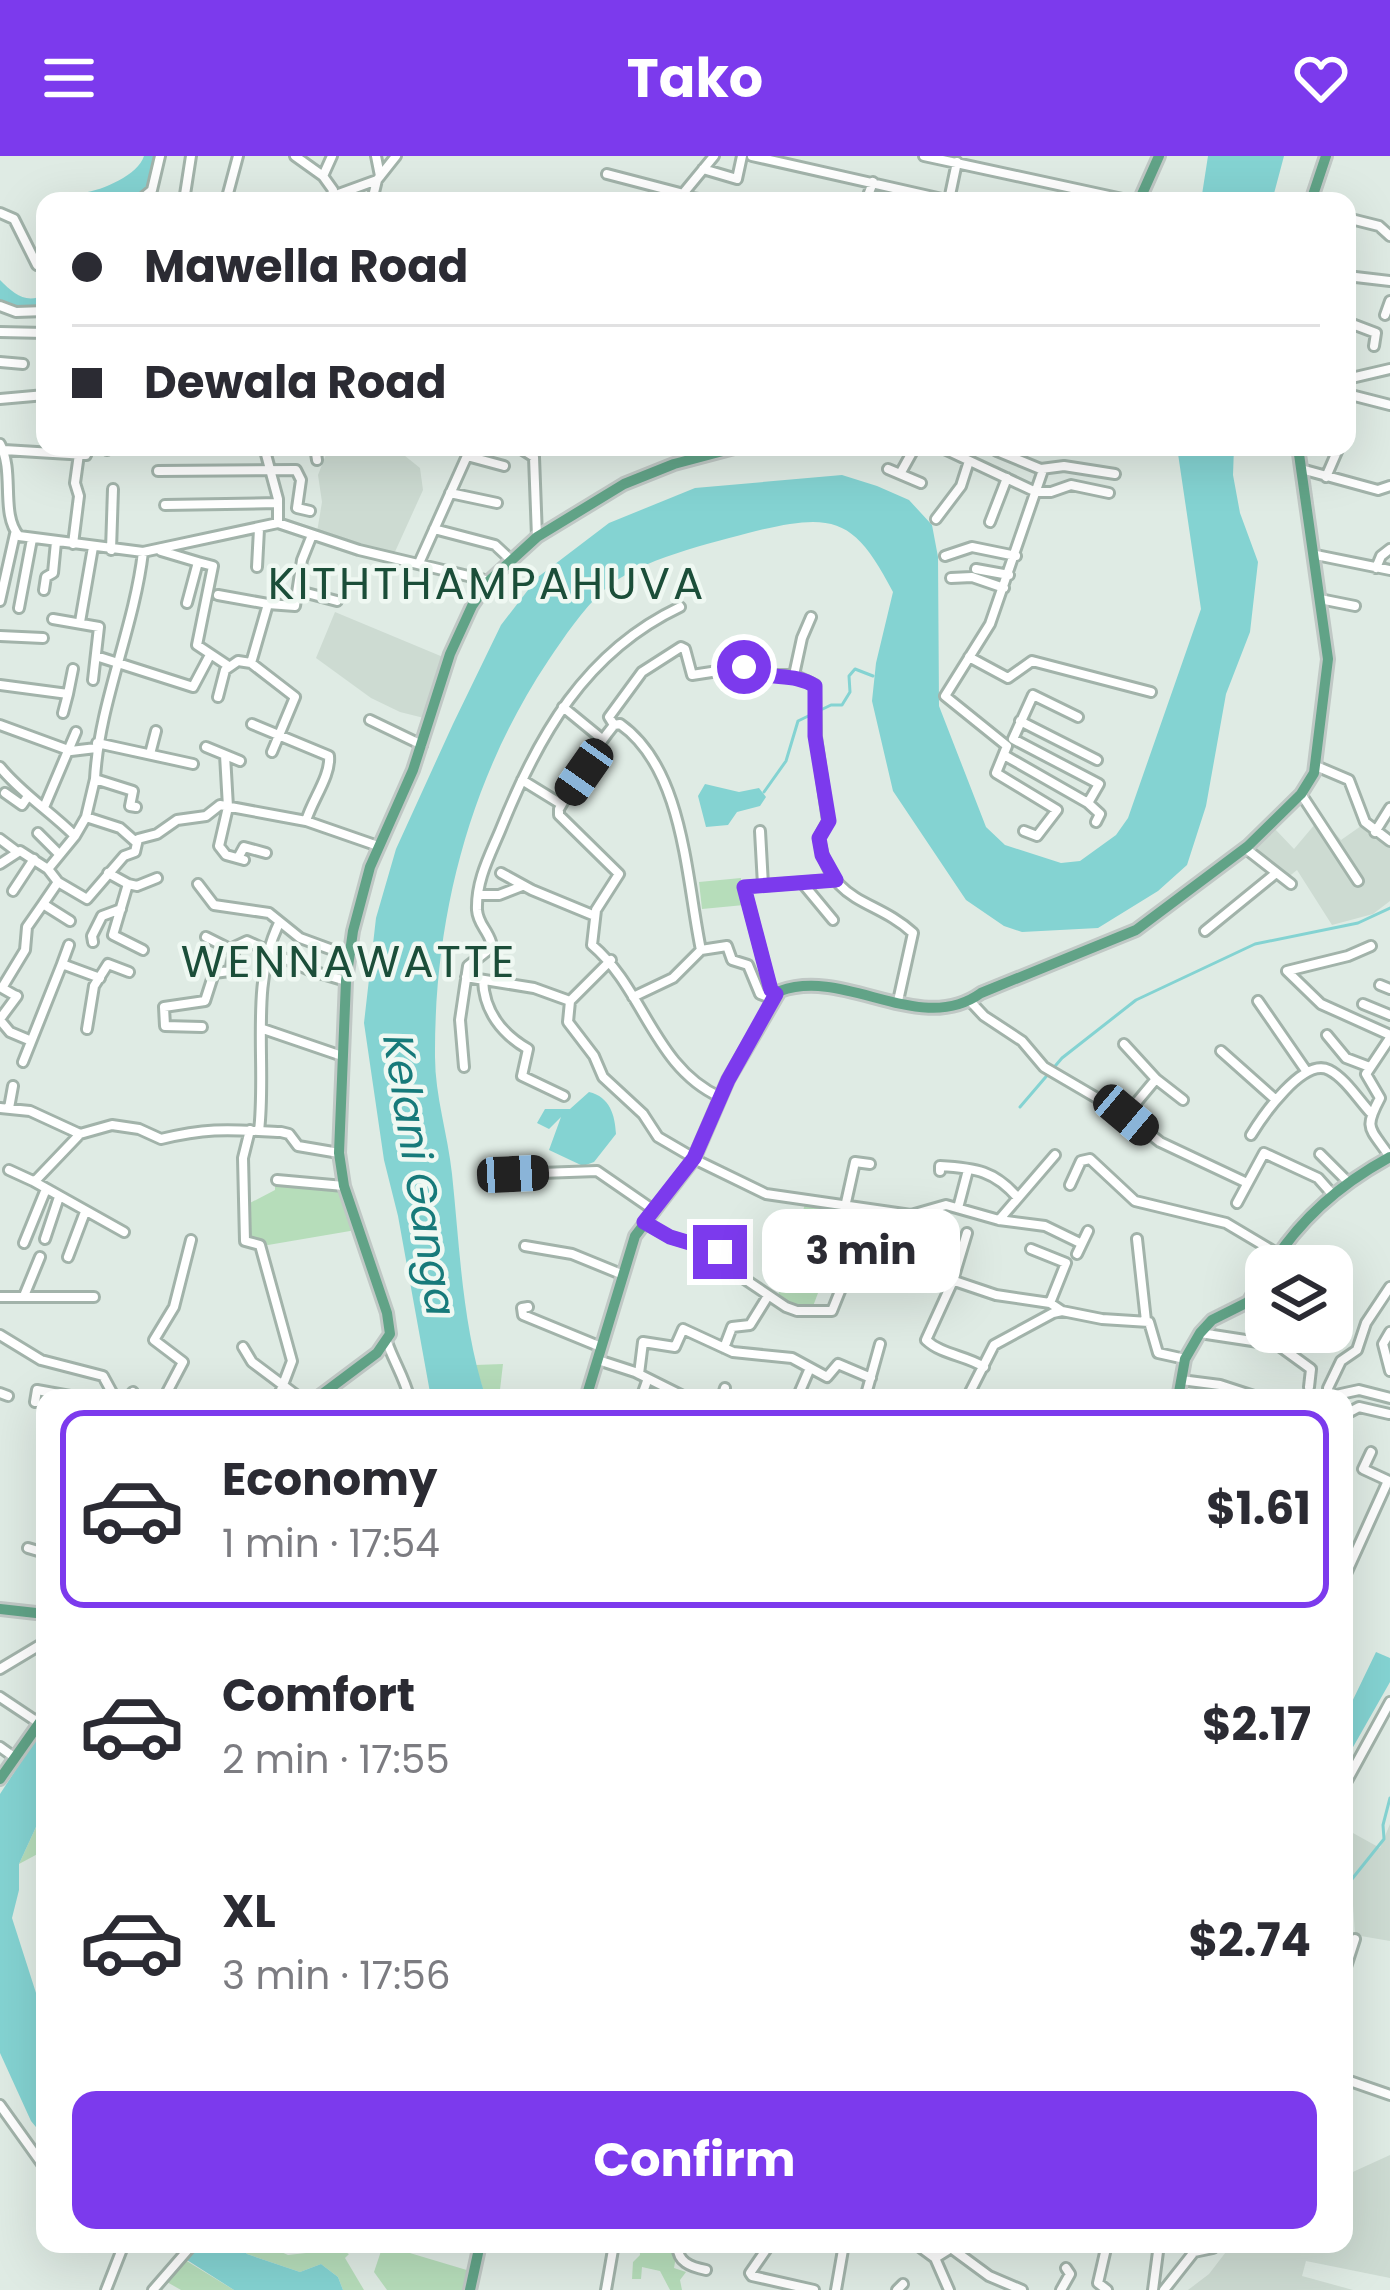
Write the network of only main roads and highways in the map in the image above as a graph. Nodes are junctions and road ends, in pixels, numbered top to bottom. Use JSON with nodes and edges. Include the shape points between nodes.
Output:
{"nodes":[{"id":1,"x":1160,"y":156,"type":"edge"},
{"id":2,"x":1326,"y":156,"type":"edge"},
{"id":3,"x":1141,"y":192,"type":"edge"},
{"id":4,"x":1314,"y":192,"type":"edge"},
{"id":5,"x":704,"y":456,"type":"edge"},
{"id":6,"x":1299,"y":456,"type":"edge"},
{"id":7,"x":1390,"y":1157,"type":"edge"},
{"id":8,"x":1287,"y":1245,"type":"edge"},
{"id":9,"x":1245,"y":1304,"type":"edge"},
{"id":10,"x":328,"y":1389,"type":"edge"},
{"id":11,"x":589,"y":1389,"type":"edge"},
{"id":12,"x":1179,"y":1389,"type":"edge"},
{"id":13,"x":0,"y":1609,"type":"edge"},
{"id":14,"x":36,"y":1613,"type":"edge"},
{"id":15,"x":36,"y":1727,"type":"edge"},
{"id":16,"x":0,"y":1779,"type":"edge"},
{"id":17,"x":478,"y":2253,"type":"edge"},
{"id":18,"x":470,"y":2290,"type":"edge"}],
"edges":[{"from":1,"to":3,"type":"main road"},
{"from":2,"to":4,"type":"main road"},
{"from":5,"to":10,"type":"main road","via":[[624,484],[537,538],[489,581],[450,654],[363,888],[346,981],[339,1154],[390,1324],[387,1342]]},
{"from":6,"to":11,"type":"main road","via":[[1328,659],[1316,766],[1301,794],[1245,848],[1136,930],[970,1001],[944,1010],[806,986],[774,997],[694,1158],[644,1222]]},
{"from":7,"to":8,"type":"main road","via":[[1333,1195]]},
{"from":9,"to":12,"type":"main road","via":[[1200,1333]]},
{"from":13,"to":14,"type":"main road"},
{"from":15,"to":16,"type":"main road"},
{"from":17,"to":18,"type":"main road"}]}
